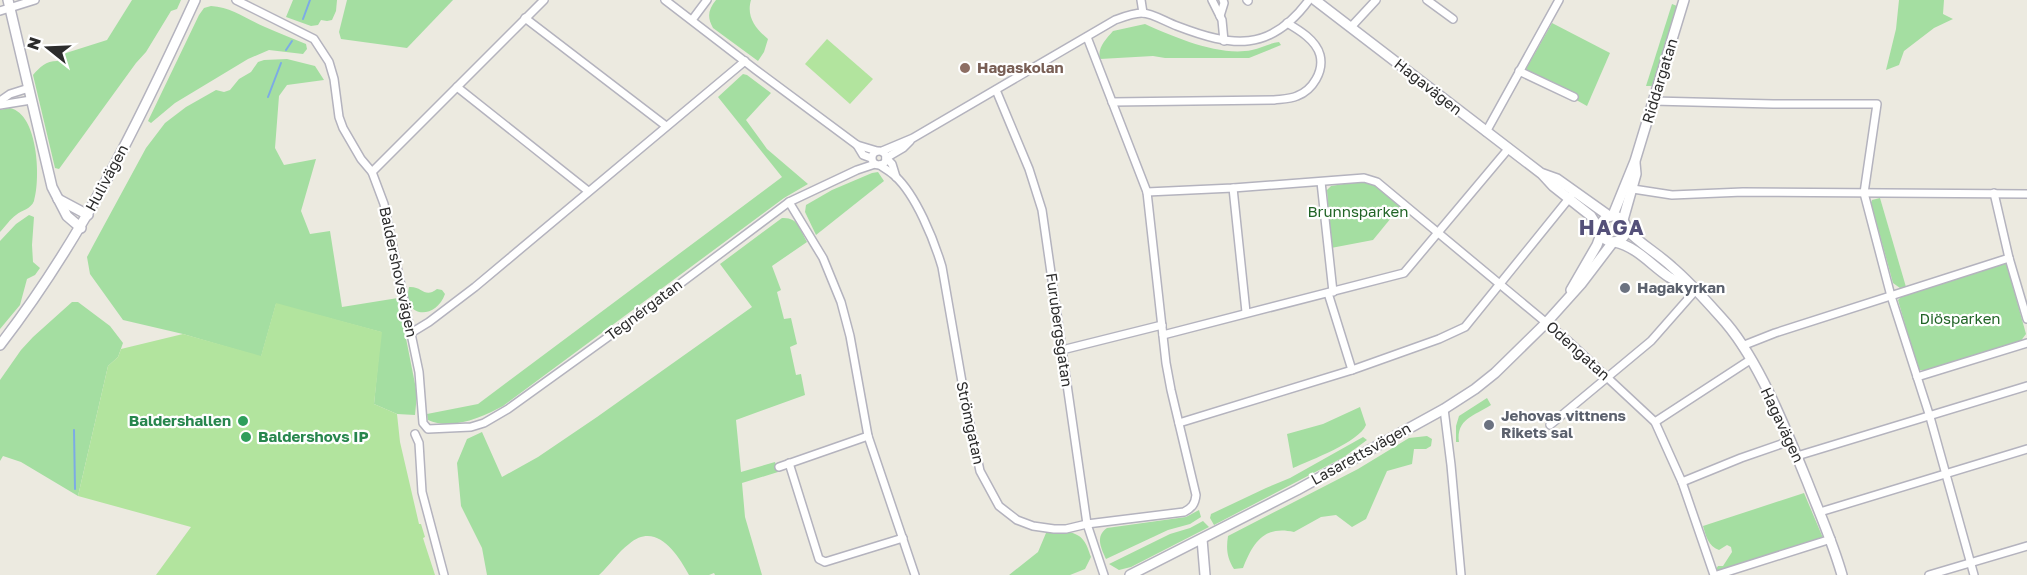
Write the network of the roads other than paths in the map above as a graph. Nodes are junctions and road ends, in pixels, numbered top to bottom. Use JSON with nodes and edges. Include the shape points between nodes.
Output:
{"nodes":[{"id":1,"x":35,"y":0,"type":"edge"},
{"id":2,"x":195,"y":0,"type":"edge"},
{"id":3,"x":236,"y":0,"type":"edge"},
{"id":4,"x":544,"y":0,"type":"edge"},
{"id":5,"x":665,"y":0,"type":"edge"},
{"id":6,"x":707,"y":0,"type":"edge"},
{"id":7,"x":1141,"y":0,"type":"edge"},
{"id":8,"x":1212,"y":0,"type":"edge"},
{"id":9,"x":1223,"y":0,"type":"edge"},
{"id":10,"x":1309,"y":0,"type":"edge"},
{"id":11,"x":1315,"y":0,"type":"edge"},
{"id":12,"x":1376,"y":0,"type":"edge"},
{"id":13,"x":1427,"y":0,"type":"edge"},
{"id":14,"x":1559,"y":0,"type":"edge"},
{"id":15,"x":1684,"y":0,"type":"edge"},
{"id":16,"x":10,"y":4,"type":"edge"},
{"id":17,"x":0,"y":11,"type":"edge"},
{"id":18,"x":1143,"y":13,"type":"junction"},
{"id":19,"x":1220,"y":16,"type":"junction"},
{"id":20,"x":525,"y":18,"type":"junction"},
{"id":21,"x":1453,"y":19,"type":"dead end"},
{"id":22,"x":692,"y":20,"type":"junction"},
{"id":23,"x":1287,"y":23,"type":"junction"},
{"id":24,"x":1352,"y":27,"type":"junction"},
{"id":25,"x":1087,"y":38,"type":"junction"},
{"id":26,"x":1224,"y":41,"type":"junction"},
{"id":27,"x":745,"y":61,"type":"junction"},
{"id":28,"x":1519,"y":71,"type":"junction"},
{"id":29,"x":457,"y":87,"type":"junction"},
{"id":30,"x":29,"y":88,"type":"junction"},
{"id":31,"x":996,"y":90,"type":"junction"},
{"id":32,"x":1574,"y":97,"type":"dead end"},
{"id":33,"x":31,"y":100,"type":"junction"},
{"id":34,"x":1653,"y":101,"type":"junction"},
{"id":35,"x":1112,"y":102,"type":"junction"},
{"id":36,"x":0,"y":103,"type":"edge"},
{"id":37,"x":666,"y":126,"type":"junction"},
{"id":38,"x":1486,"y":132,"type":"junction"},
{"id":39,"x":857,"y":145,"type":"junction"},
{"id":40,"x":1509,"y":148,"type":"junction"},
{"id":41,"x":882,"y":153,"type":"junction"},
{"id":42,"x":1635,"y":161,"type":"junction"},
{"id":43,"x":876,"y":163,"type":"junction"},
{"id":44,"x":372,"y":172,"type":"junction"},
{"id":45,"x":896,"y":177,"type":"junction"},
{"id":46,"x":1321,"y":182,"type":"junction"},
{"id":47,"x":1233,"y":188,"type":"junction"},
{"id":48,"x":1633,"y":189,"type":"junction"},
{"id":49,"x":588,"y":191,"type":"junction"},
{"id":50,"x":1147,"y":192,"type":"junction"},
{"id":51,"x":1864,"y":193,"type":"junction"},
{"id":52,"x":1994,"y":193,"type":"junction"},
{"id":53,"x":2027,"y":194,"type":"edge"},
{"id":54,"x":1572,"y":195,"type":"junction"},
{"id":55,"x":58,"y":200,"type":"junction"},
{"id":56,"x":789,"y":202,"type":"junction"},
{"id":57,"x":88,"y":215,"type":"junction"},
{"id":58,"x":1611,"y":216,"type":"junction"},
{"id":59,"x":1625,"y":225,"type":"junction"},
{"id":60,"x":81,"y":228,"type":"junction"},
{"id":61,"x":1600,"y":232,"type":"junction"},
{"id":62,"x":1438,"y":234,"type":"junction"},
{"id":63,"x":1614,"y":242,"type":"junction"},
{"id":64,"x":2008,"y":258,"type":"junction"},
{"id":65,"x":1500,"y":285,"type":"junction"},
{"id":66,"x":1695,"y":291,"type":"junction"},
{"id":67,"x":1331,"y":292,"type":"junction"},
{"id":68,"x":1891,"y":296,"type":"junction"},
{"id":69,"x":1567,"y":298,"type":"junction"},
{"id":70,"x":2025,"y":305,"type":"edge"},
{"id":71,"x":1246,"y":312,"type":"junction"},
{"id":72,"x":2027,"y":319,"type":"edge"},
{"id":73,"x":1546,"y":323,"type":"junction"},
{"id":74,"x":1162,"y":326,"type":"junction"},
{"id":75,"x":411,"y":333,"type":"junction"},
{"id":76,"x":1163,"y":335,"type":"junction"},
{"id":77,"x":2027,"y":343,"type":"edge"},
{"id":78,"x":0,"y":345,"type":"edge"},
{"id":79,"x":1742,"y":346,"type":"junction"},
{"id":80,"x":1062,"y":350,"type":"junction"},
{"id":81,"x":1750,"y":360,"type":"junction"},
{"id":82,"x":1352,"y":370,"type":"junction"},
{"id":83,"x":1606,"y":377,"type":"junction"},
{"id":84,"x":1917,"y":377,"type":"junction"},
{"id":85,"x":2027,"y":386,"type":"edge"},
{"id":86,"x":1443,"y":409,"type":"junction"},
{"id":87,"x":1930,"y":417,"type":"junction"},
{"id":88,"x":1655,"y":422,"type":"junction"},
{"id":89,"x":1179,"y":423,"type":"junction"},
{"id":90,"x":1550,"y":425,"type":"dead end"},
{"id":91,"x":426,"y":428,"type":"joint"},
{"id":92,"x":415,"y":434,"type":"dead end"},
{"id":93,"x":868,"y":436,"type":"junction"},
{"id":94,"x":1790,"y":441,"type":"junction"},
{"id":95,"x":2027,"y":449,"type":"edge"},
{"id":96,"x":1797,"y":456,"type":"junction"},
{"id":97,"x":789,"y":463,"type":"junction"},
{"id":98,"x":779,"y":467,"type":"dead end"},
{"id":99,"x":1945,"y":474,"type":"junction"},
{"id":100,"x":1682,"y":482,"type":"junction"},
{"id":101,"x":1820,"y":512,"type":"junction"},
{"id":102,"x":1087,"y":524,"type":"junction"},
{"id":103,"x":903,"y":538,"type":"junction"},
{"id":104,"x":1202,"y":539,"type":"junction"},
{"id":105,"x":1830,"y":539,"type":"junction"},
{"id":106,"x":2027,"y":546,"type":"edge"},
{"id":107,"x":1971,"y":563,"type":"junction"},
{"id":108,"x":444,"y":575,"type":"edge"},
{"id":109,"x":915,"y":575,"type":"edge"},
{"id":110,"x":1104,"y":575,"type":"edge"},
{"id":111,"x":1130,"y":575,"type":"edge"},
{"id":112,"x":1205,"y":575,"type":"edge"},
{"id":113,"x":1461,"y":575,"type":"edge"},
{"id":114,"x":1716,"y":575,"type":"edge"},
{"id":115,"x":1842,"y":575,"type":"edge"},
{"id":116,"x":1929,"y":575,"type":"edge"},
{"id":117,"x":1974,"y":575,"type":"edge"}],
"edges":[{"from":1,"to":16,"type":"street"},
{"from":2,"to":57,"type":"street","name":"Hulivägen"},
{"from":3,"to":44,"type":"street","name":"Baldershovsvägen","via":[[301,31],[320,46],[334,79],[342,128]]},
{"from":4,"to":20,"type":"street"},
{"from":5,"to":22,"type":"street","name":"Strömgatan"},
{"from":6,"to":22,"type":"street"},
{"from":7,"to":18,"type":"street"},
{"from":8,"to":19,"type":"street"},
{"from":9,"to":19,"type":"street"},
{"from":10,"to":23,"type":"street"},
{"from":11,"to":24,"type":"street","name":"Hagavägen"},
{"from":12,"to":24,"type":"street"},
{"from":13,"to":21,"type":"street"},
{"from":14,"to":28,"type":"street"},
{"from":15,"to":34,"type":"street","name":"Riddargatan"},
{"from":16,"to":17,"type":"street"},
{"from":16,"to":30,"type":"street"},
{"from":18,"to":25,"type":"street","via":[[1114,20]]},
{"from":18,"to":26,"type":"street"},
{"from":19,"to":26,"type":"street"},
{"from":20,"to":29,"type":"street"},
{"from":20,"to":37,"type":"street"},
{"from":22,"to":27,"type":"street","name":"Strömgatan"},
{"from":23,"to":26,"type":"street","via":[[1256,40]]},
{"from":23,"to":35,"type":"street","via":[[1311,40],[1320,53],[1321,71],[1299,96],[1274,100]]},
{"from":24,"to":38,"type":"street","name":"Hagavägen"},
{"from":25,"to":31,"type":"street"},
{"from":25,"to":35,"type":"street"},
{"from":27,"to":37,"type":"street"},
{"from":27,"to":39,"type":"street","name":"Strömgatan"},
{"from":28,"to":32,"type":"street"},
{"from":28,"to":38,"type":"street"},
{"from":29,"to":44,"type":"street"},
{"from":29,"to":49,"type":"street"},
{"from":30,"to":33,"type":"street"},
{"from":30,"to":36,"type":"street","via":[[10,94]]},
{"from":31,"to":41,"type":"street","via":[[913,138],[903,148]]},
{"from":31,"to":80,"type":"street","name":"Furubergsgatan","via":[[1042,210]]},
{"from":33,"to":36,"type":"street"},
{"from":33,"to":55,"type":"street"},
{"from":34,"to":42,"type":"street","name":"Riddargatan"},
{"from":34,"to":51,"type":"street","via":[[1877,104]]},
{"from":35,"to":50,"type":"street"},
{"from":37,"to":49,"type":"street"},
{"from":38,"to":40,"type":"street","name":"Hagavägen"},
{"from":39,"to":41,"type":"street","name":"Strömgatan"},
{"from":39,"to":43,"type":"street","name":"Strömgatan","via":[[863,155]]},
{"from":40,"to":54,"type":"street","name":"Hagavägen","via":[[1542,174],[1557,179]]},
{"from":40,"to":62,"type":"street"},
{"from":41,"to":43,"type":"street"},
{"from":41,"to":43,"type":"street","via":[[874,152]]},
{"from":41,"to":45,"type":"street","name":"Strömgatan","via":[[892,164]]},
{"from":42,"to":48,"type":"street","name":"Riddargatan"},
{"from":42,"to":58,"type":"street","name":"Riddargatan"},
{"from":43,"to":45,"type":"street","name":"Strömgatan"},
{"from":43,"to":56,"type":"street","name":"Tegnérgatan","via":[[864,163]]},
{"from":44,"to":75,"type":"street","name":"Baldershovsvägen","via":[[390,228]]},
{"from":45,"to":102,"type":"street","name":"Strömgatan","via":[[917,208],[937,250],[980,471],[988,487],[999,506],[1033,526],[1066,529]]},
{"from":46,"to":47,"type":"street"},
{"from":46,"to":62,"type":"street","name":"Odengatan","via":[[1371,179]]},
{"from":46,"to":67,"type":"street"},
{"from":47,"to":50,"type":"street"},
{"from":47,"to":71,"type":"street"},
{"from":48,"to":51,"type":"street","via":[[1672,195]]},
{"from":48,"to":59,"type":"street","name":"Riddargatan"},
{"from":49,"to":75,"type":"street","via":[[475,287]]},
{"from":50,"to":74,"type":"street"},
{"from":51,"to":52,"type":"street"},
{"from":51,"to":68,"type":"street"},
{"from":52,"to":53,"type":"street"},
{"from":52,"to":64,"type":"street"},
{"from":54,"to":58,"type":"street","name":"Hagavägen"},
{"from":54,"to":61,"type":"street","name":"Hagavägen"},
{"from":54,"to":65,"type":"street"},
{"from":55,"to":57,"type":"street"},
{"from":55,"to":60,"type":"street","via":[[67,216]]},
{"from":56,"to":91,"type":"street","name":"Tegnérgatan","via":[[508,409],[471,427]]},
{"from":56,"to":93,"type":"street","via":[[823,258],[841,302]]},
{"from":57,"to":60,"type":"street","name":"Hulivägen"},
{"from":58,"to":59,"type":"street"},
{"from":58,"to":61,"type":"street","via":[[1602,221]]},
{"from":59,"to":63,"type":"street","via":[[1623,237]]},
{"from":59,"to":66,"type":"street","name":"Hagavägen"},
{"from":60,"to":78,"type":"street","name":"Hulivägen"},
{"from":61,"to":63,"type":"street","via":[[1605,240]]},
{"from":61,"to":69,"type":"street","name":"Lasarettsvägen","via":[[1597,245]]},
{"from":62,"to":65,"type":"street","name":"Odengatan"},
{"from":62,"to":67,"type":"street","via":[[1404,273]]},
{"from":63,"to":66,"type":"street","name":"Hagavägen","via":[[1624,244]]},
{"from":63,"to":69,"type":"street","name":"Lasarettsvägen"},
{"from":64,"to":68,"type":"street"},
{"from":64,"to":70,"type":"street"},
{"from":65,"to":73,"type":"street","name":"Odengatan"},
{"from":65,"to":82,"type":"street","via":[[1465,327]]},
{"from":66,"to":79,"type":"street","name":"Hagavägen"},
{"from":66,"to":83,"type":"street","via":[[1650,341]]},
{"from":67,"to":71,"type":"street"},
{"from":67,"to":82,"type":"street"},
{"from":68,"to":79,"type":"street"},
{"from":68,"to":84,"type":"street"},
{"from":69,"to":73,"type":"street","name":"Lasarettsvägen"},
{"from":70,"to":72,"type":"street"},
{"from":71,"to":76,"type":"street"},
{"from":73,"to":83,"type":"street","name":"Odengatan"},
{"from":73,"to":86,"type":"street","name":"Lasarettsvägen","via":[[1495,373]]},
{"from":74,"to":76,"type":"street"},
{"from":74,"to":80,"type":"street"},
{"from":75,"to":91,"type":"street","name":"Baldershovsvägen"},
{"from":76,"to":89,"type":"street"},
{"from":77,"to":84,"type":"street"},
{"from":79,"to":81,"type":"street","name":"Hagavägen"},
{"from":80,"to":102,"type":"street","name":"Furubergsgatan"},
{"from":81,"to":88,"type":"street"},
{"from":81,"to":94,"type":"street","name":"Hagavägen"},
{"from":82,"to":89,"type":"street"},
{"from":83,"to":88,"type":"street","name":"Odengatan"},
{"from":83,"to":90,"type":"street"},
{"from":84,"to":87,"type":"street"},
{"from":85,"to":87,"type":"street"},
{"from":86,"to":104,"type":"street","name":"Lasarettsvägen"},
{"from":86,"to":113,"type":"street"},
{"from":87,"to":96,"type":"street"},
{"from":87,"to":99,"type":"street"},
{"from":88,"to":100,"type":"street","name":"Odengatan"},
{"from":89,"to":102,"type":"street","name":"Strömgatan","via":[[1196,495],[1190,509]]},
{"from":92,"to":108,"type":"street","via":[[422,492]]},
{"from":93,"to":97,"type":"street"},
{"from":93,"to":103,"type":"street"},
{"from":94,"to":96,"type":"street","name":"Hagavägen"},
{"from":94,"to":100,"type":"street"},
{"from":95,"to":99,"type":"street"},
{"from":96,"to":101,"type":"street","name":"Hagavägen"},
{"from":97,"to":98,"type":"street"},
{"from":97,"to":103,"type":"street","via":[[819,559],[825,562]]},
{"from":99,"to":101,"type":"street"},
{"from":99,"to":107,"type":"street"},
{"from":100,"to":114,"type":"street","name":"Odengatan"},
{"from":101,"to":105,"type":"street","name":"Hagavägen"},
{"from":102,"to":110,"type":"street","name":"Furubergsgatan"},
{"from":103,"to":109,"type":"street"},
{"from":104,"to":111,"type":"street","name":"Lasarettsvägen"},
{"from":104,"to":112,"type":"street"},
{"from":105,"to":114,"type":"street"},
{"from":105,"to":115,"type":"street","name":"Hagavägen"},
{"from":106,"to":107,"type":"street"},
{"from":107,"to":116,"type":"street"},
{"from":107,"to":117,"type":"street"}]}
